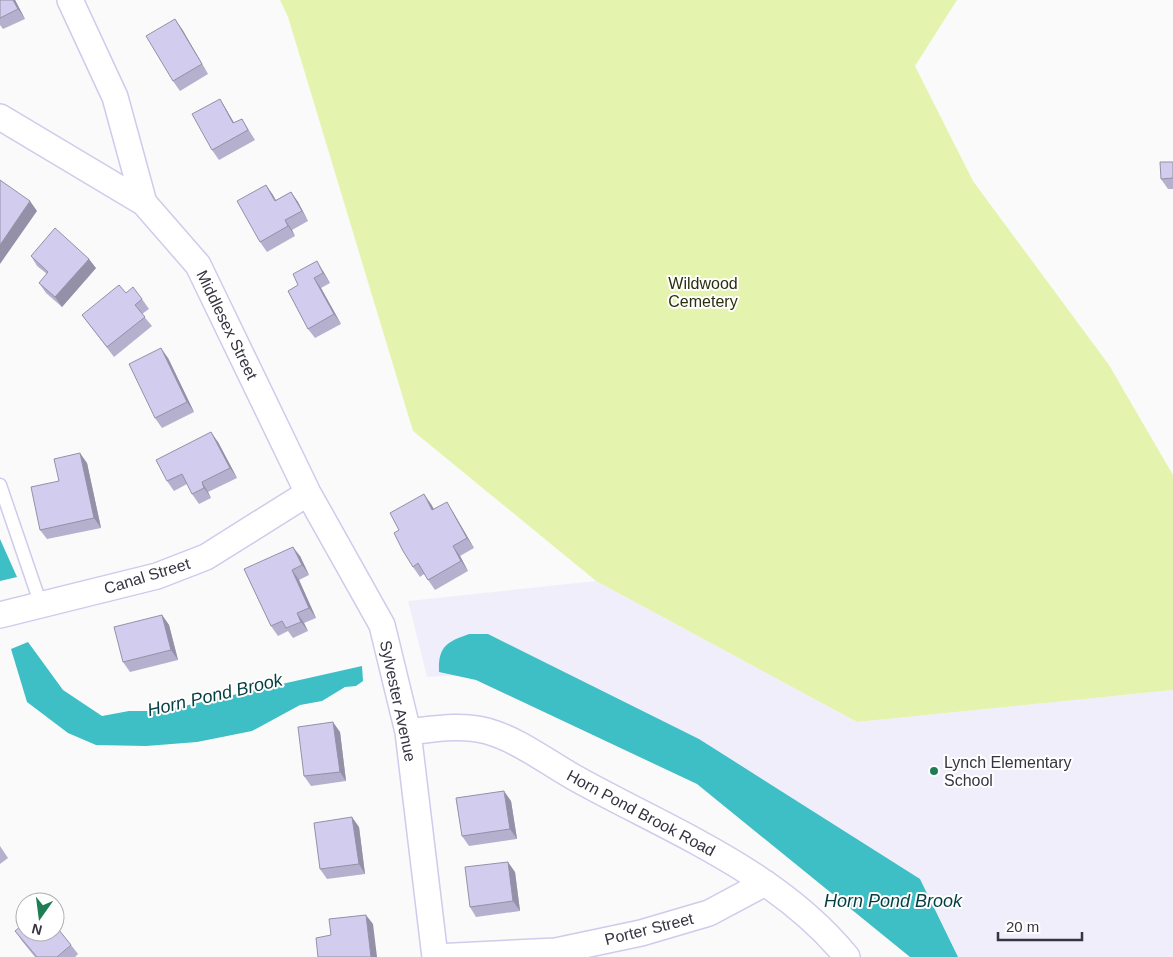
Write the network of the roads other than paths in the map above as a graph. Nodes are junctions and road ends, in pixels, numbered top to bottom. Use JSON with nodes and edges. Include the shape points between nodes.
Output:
{"nodes":[{"id":1,"x":70,"y":0,"type":"edge"},
{"id":2,"x":0,"y":116,"type":"edge"},
{"id":3,"x":144,"y":203,"type":"junction"},
{"id":4,"x":0,"y":485,"type":"edge"},
{"id":5,"x":308,"y":493,"type":"junction"},
{"id":6,"x":41,"y":605,"type":"junction"},
{"id":7,"x":0,"y":615,"type":"edge"},
{"id":8,"x":408,"y":732,"type":"junction"},
{"id":9,"x":765,"y":883,"type":"junction"},
{"id":10,"x":435,"y":957,"type":"edge"},
{"id":11,"x":847,"y":957,"type":"edge"}],
"edges":[{"from":1,"to":3,"type":"street","name":"Middlesex Street","via":[[115,97]]},
{"from":2,"to":3,"type":"street"},
{"from":3,"to":5,"type":"street","name":"Middlesex Street","via":[[198,265]]},
{"from":4,"to":6,"type":"lane"},
{"from":5,"to":6,"type":"street","name":"Canal Street","via":[[206,557],[157,576]]},
{"from":5,"to":8,"type":"street","name":"Sylvester Avenue","via":[[382,625]]},
{"from":6,"to":7,"type":"street","name":"Canal Street"},
{"from":8,"to":9,"type":"street","name":"Horn Pond Brook Road","via":[[459,726],[487,731],[510,740]]},
{"from":8,"to":10,"type":"street","name":"Sylvester Avenue"},
{"from":9,"to":10,"type":"street","name":"Porter Street","via":[[709,913],[641,933],[556,951]]},
{"from":9,"to":11,"type":"street","name":"Horn Pond Brook Road","via":[[807,914]]}]}
